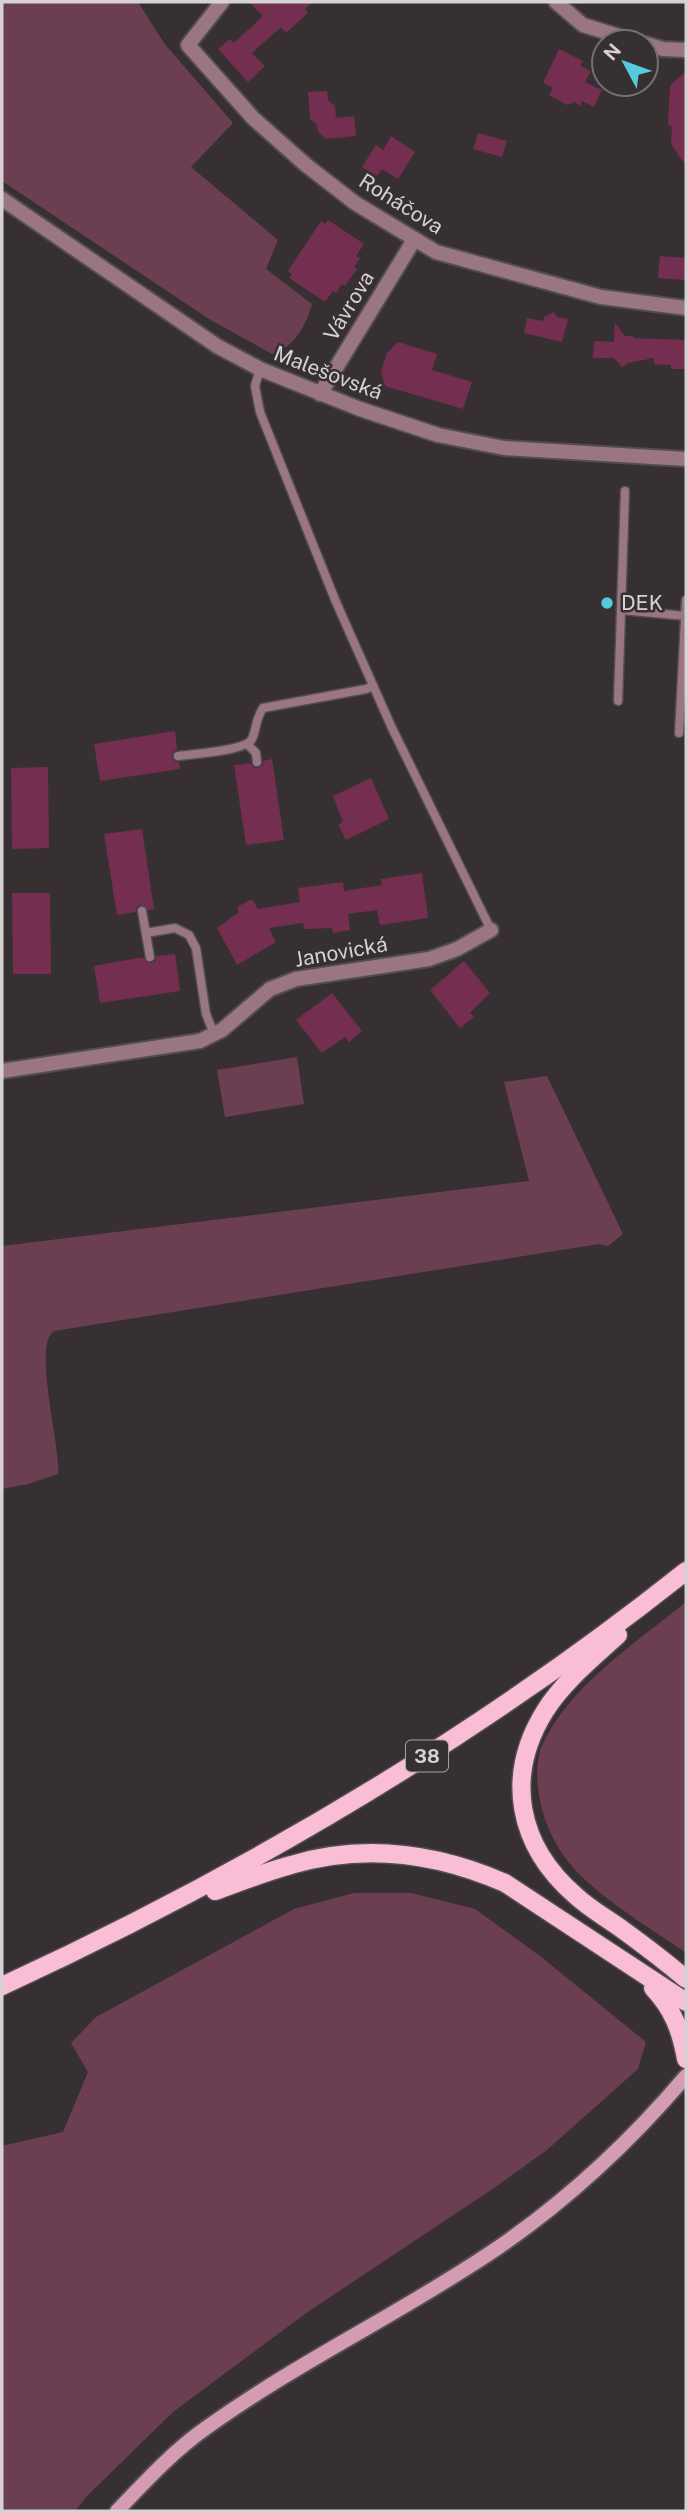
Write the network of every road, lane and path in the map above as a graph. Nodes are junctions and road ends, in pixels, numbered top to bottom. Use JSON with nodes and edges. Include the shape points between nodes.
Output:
{"nodes":[{"id":1,"x":222,"y":2,"type":"edge"},
{"id":2,"x":556,"y":2,"type":"edge"},
{"id":3,"x":590,"y":28,"type":"edge"},
{"id":4,"x":660,"y":48,"type":"edge"},
{"id":5,"x":686,"y":50,"type":"edge"},
{"id":6,"x":2,"y":199,"type":"edge"},
{"id":7,"x":414,"y":240,"type":"junction"},
{"id":8,"x":686,"y":308,"type":"edge"},
{"id":9,"x":260,"y":369,"type":"junction"},
{"id":10,"x":320,"y":394,"type":"junction"},
{"id":11,"x":686,"y":459,"type":"edge"},
{"id":12,"x":625,"y":491,"type":"dead end"},
{"id":13,"x":686,"y":600,"type":"edge"},
{"id":14,"x":621,"y":610,"type":"junction"},
{"id":15,"x":686,"y":616,"type":"edge"},
{"id":16,"x":373,"y":686,"type":"junction"},
{"id":17,"x":618,"y":701,"type":"dead end"},
{"id":18,"x":679,"y":733,"type":"dead end"},
{"id":19,"x":247,"y":744,"type":"junction"},
{"id":20,"x":178,"y":756,"type":"dead end"},
{"id":21,"x":257,"y":762,"type":"dead end"},
{"id":22,"x":142,"y":911,"type":"dead end"},
{"id":23,"x":491,"y":930,"type":"joint"},
{"id":24,"x":146,"y":933,"type":"junction"},
{"id":25,"x":150,"y":957,"type":"dead end"},
{"id":26,"x":214,"y":1034,"type":"junction"},
{"id":27,"x":2,"y":1070,"type":"edge"},
{"id":28,"x":681,"y":1575,"type":"edge"},
{"id":29,"x":162,"y":1910,"type":"junction"},
{"id":30,"x":647,"y":1948,"type":"junction"},
{"id":31,"x":686,"y":1966,"type":"edge"},
{"id":32,"x":633,"y":1969,"type":"junction"},
{"id":33,"x":686,"y":1979,"type":"edge"},
{"id":34,"x":2,"y":1986,"type":"edge"},
{"id":35,"x":686,"y":2002,"type":"edge"},
{"id":36,"x":686,"y":2059,"type":"edge"},
{"id":37,"x":686,"y":2076,"type":"edge"},
{"id":38,"x":117,"y":2511,"type":"edge"}],
"edges":[{"from":1,"to":7,"type":"street","name":"Roháčova","via":[[188,45],[253,118],[306,165]]},
{"from":2,"to":3,"type":"street"},
{"from":4,"to":5,"type":"street"},
{"from":6,"to":9,"type":"street","name":"Malešovská","via":[[174,318]]},
{"from":7,"to":8,"type":"street","name":"Roháčova","via":[[436,252],[601,297]]},
{"from":7,"to":10,"type":"street","name":"Vávrova"},
{"from":9,"to":10,"type":"street","name":"Malešovská"},
{"from":9,"to":16,"type":"lane","via":[[255,386],[260,412]]},
{"from":10,"to":11,"type":"street","name":"Malešovská","via":[[470,443]]},
{"from":12,"to":14,"type":"lane"},
{"from":13,"to":15,"type":"lane"},
{"from":14,"to":15,"type":"lane"},
{"from":14,"to":17,"type":"lane"},
{"from":15,"to":18,"type":"lane"},
{"from":16,"to":19,"type":"lane","via":[[263,708]]},
{"from":16,"to":23,"type":"lane"},
{"from":19,"to":20,"type":"lane"},
{"from":19,"to":21,"type":"lane"},
{"from":22,"to":24,"type":"lane"},
{"from":23,"to":26,"type":"street","name":"Janovická","via":[[429,959],[296,979],[270,989]]},
{"from":24,"to":25,"type":"lane"},
{"from":24,"to":26,"type":"lane","via":[[175,928],[189,935],[196,948],[206,1014]]},
{"from":26,"to":27,"type":"street","name":"Janovická","via":[[200,1041]]},
{"from":28,"to":29,"type":"main road","number":"38","via":[[477,1724],[326,1819]]},
{"from":28,"to":30,"type":"main road","number":"38","via":[[574,1676],[545,1710],[529,1745],[520,1789],[527,1829],[545,1863],[576,1896]]},
{"from":29,"to":32,"type":"main road","number":"38","via":[[292,1864],[393,1852],[446,1861],[505,1883]]},
{"from":29,"to":34,"type":"main road","number":"38"},
{"from":30,"to":31,"type":"main road"},
{"from":30,"to":33,"type":"main road","number":"38"},
{"from":32,"to":35,"type":"main road","number":"38"},
{"from":32,"to":36,"type":"main road","via":[[670,2008]]},
{"from":37,"to":38,"type":"main road","via":[[612,2157],[557,2205],[498,2248],[203,2429]]}]}
